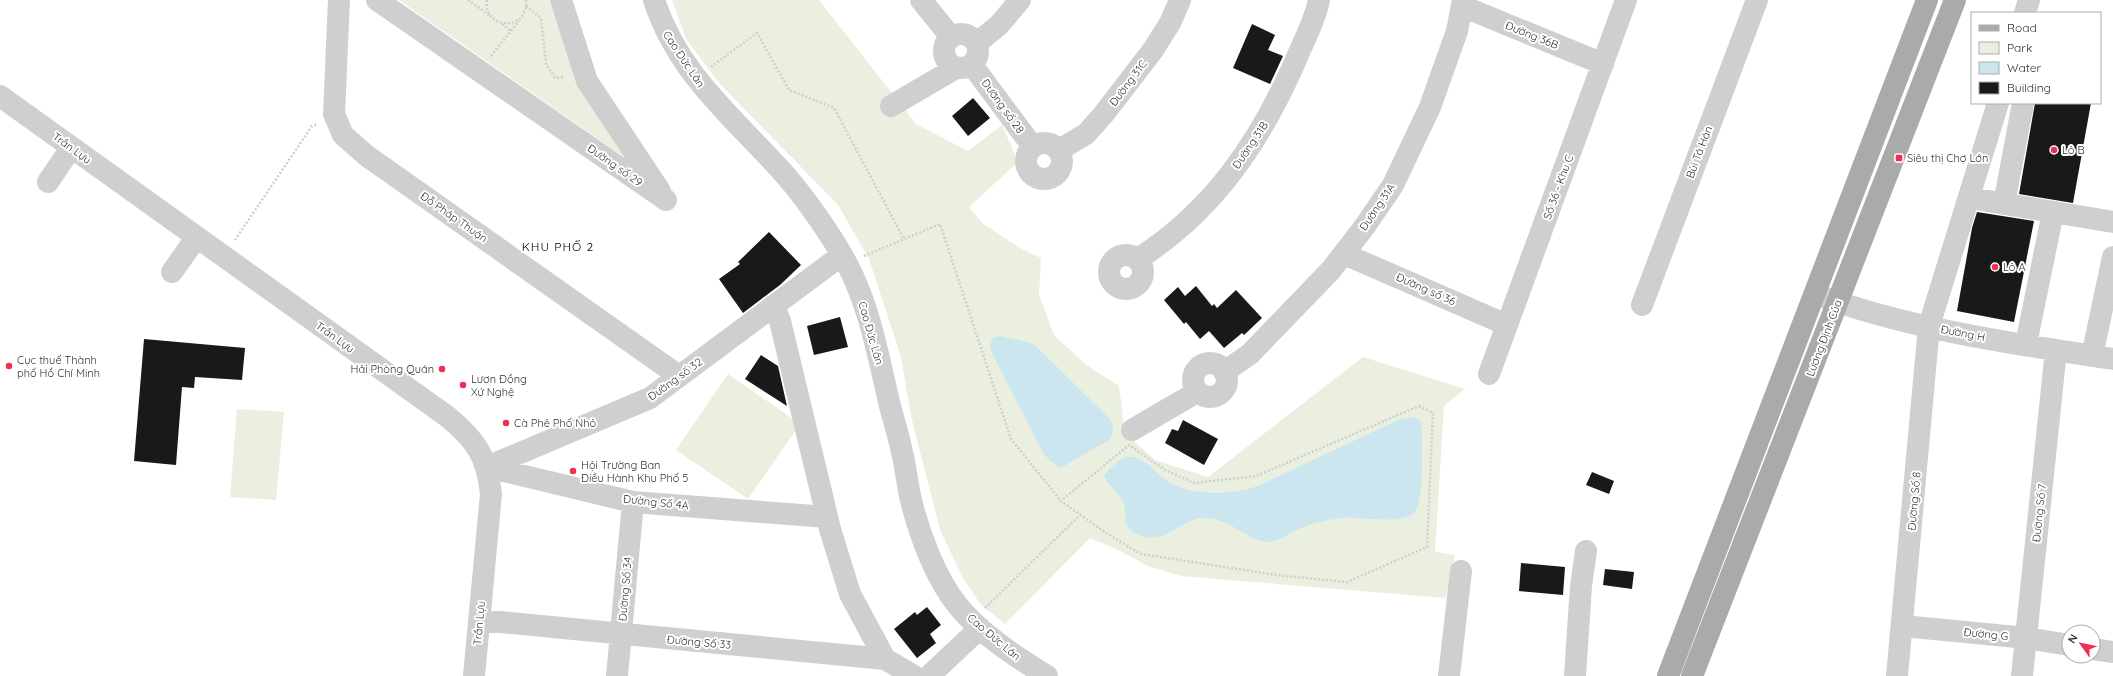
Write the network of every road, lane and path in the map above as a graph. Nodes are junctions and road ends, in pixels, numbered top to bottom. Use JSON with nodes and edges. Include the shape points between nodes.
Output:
{"nodes":[{"id":1,"x":339,"y":0,"type":"edge"},
{"id":2,"x":377,"y":0,"type":"edge"},
{"id":3,"x":468,"y":0,"type":"edge"},
{"id":4,"x":487,"y":0,"type":"edge"},
{"id":5,"x":526,"y":0,"type":"edge"},
{"id":6,"x":561,"y":0,"type":"edge"},
{"id":7,"x":654,"y":0,"type":"edge"},
{"id":8,"x":922,"y":0,"type":"edge"},
{"id":9,"x":1020,"y":0,"type":"edge"},
{"id":10,"x":1180,"y":0,"type":"edge"},
{"id":11,"x":1319,"y":0,"type":"edge"},
{"id":12,"x":1626,"y":0,"type":"edge"},
{"id":13,"x":1757,"y":0,"type":"edge"},
{"id":14,"x":1927,"y":0,"type":"edge"},
{"id":15,"x":1955,"y":0,"type":"edge"},
{"id":16,"x":2029,"y":0,"type":"edge"},
{"id":17,"x":1462,"y":3,"type":"edge"},
{"id":18,"x":526,"y":6,"type":"junction"},
{"id":19,"x":2025,"y":12,"type":"edge"},
{"id":20,"x":490,"y":15,"type":"junction"},
{"id":21,"x":521,"y":18,"type":"junction"},
{"id":22,"x":500,"y":23,"type":"junction"},
{"id":23,"x":511,"y":30,"type":"junction"},
{"id":24,"x":951,"y":37,"type":"junction"},
{"id":25,"x":976,"y":43,"type":"junction"},
{"id":26,"x":1603,"y":64,"type":"junction"},
{"id":27,"x":964,"y":66,"type":"junction"},
{"id":28,"x":480,"y":71,"type":"junction"},
{"id":29,"x":585,"y":75,"type":"junction"},
{"id":30,"x":696,"y":78,"type":"junction"},
{"id":31,"x":0,"y":96,"type":"edge"},
{"id":32,"x":1998,"y":104,"type":"edge"},
{"id":33,"x":2023,"y":104,"type":"edge"},
{"id":34,"x":891,"y":106,"type":"dead end"},
{"id":35,"x":334,"y":114,"type":"junction"},
{"id":36,"x":1033,"y":147,"type":"junction"},
{"id":37,"x":72,"y":148,"type":"junction"},
{"id":38,"x":1059,"y":150,"type":"junction"},
{"id":39,"x":48,"y":182,"type":"dead end"},
{"id":40,"x":1970,"y":198,"type":"junction"},
{"id":41,"x":2004,"y":204,"type":"junction"},
{"id":42,"x":2053,"y":212,"type":"junction"},
{"id":43,"x":2113,"y":222,"type":"edge"},
{"id":44,"x":196,"y":238,"type":"junction"},
{"id":45,"x":904,"y":239,"type":"junction"},
{"id":46,"x":1344,"y":254,"type":"junction"},
{"id":47,"x":223,"y":257,"type":"junction"},
{"id":48,"x":2113,"y":257,"type":"edge"},
{"id":49,"x":844,"y":259,"type":"junction"},
{"id":50,"x":1138,"y":259,"type":"dead end"},
{"id":51,"x":172,"y":272,"type":"dead end"},
{"id":52,"x":1815,"y":294,"type":"junction"},
{"id":53,"x":1837,"y":303,"type":"junction"},
{"id":54,"x":1642,"y":305,"type":"dead end"},
{"id":55,"x":773,"y":306,"type":"junction"},
{"id":56,"x":1507,"y":325,"type":"junction"},
{"id":57,"x":1929,"y":326,"type":"junction"},
{"id":58,"x":2026,"y":344,"type":"junction"},
{"id":59,"x":2056,"y":350,"type":"junction"},
{"id":60,"x":2103,"y":357,"type":"edge"},
{"id":61,"x":1489,"y":374,"type":"dead end"},
{"id":62,"x":679,"y":376,"type":"junction"},
{"id":63,"x":1132,"y":430,"type":"dead end"},
{"id":64,"x":487,"y":467,"type":"junction"},
{"id":65,"x":1061,"y":501,"type":"junction"},
{"id":66,"x":633,"y":502,"type":"junction"},
{"id":67,"x":1080,"y":515,"type":"junction"},
{"id":68,"x":827,"y":517,"type":"junction"},
{"id":69,"x":1586,"y":551,"type":"dead end"},
{"id":70,"x":1461,"y":570,"type":"dead end"},
{"id":71,"x":479,"y":620,"type":"junction"},
{"id":72,"x":977,"y":624,"type":"junction"},
{"id":73,"x":1903,"y":626,"type":"junction"},
{"id":74,"x":621,"y":634,"type":"junction"},
{"id":75,"x":2026,"y":638,"type":"junction"},
{"id":76,"x":2061,"y":644,"type":"edge"},
{"id":77,"x":2101,"y":650,"type":"edge"},
{"id":78,"x":2113,"y":652,"type":"edge"},
{"id":79,"x":885,"y":659,"type":"junction"},
{"id":80,"x":474,"y":676,"type":"edge"},
{"id":81,"x":617,"y":676,"type":"edge"},
{"id":82,"x":914,"y":676,"type":"edge"},
{"id":83,"x":929,"y":676,"type":"edge"},
{"id":84,"x":1047,"y":676,"type":"edge"},
{"id":85,"x":1449,"y":676,"type":"edge"},
{"id":86,"x":1574,"y":676,"type":"edge"},
{"id":87,"x":1668,"y":676,"type":"edge"},
{"id":88,"x":1692,"y":676,"type":"edge"},
{"id":89,"x":1897,"y":676,"type":"edge"},
{"id":90,"x":2022,"y":676,"type":"edge"}],
"edges":[{"from":1,"to":35,"type":"street","name":"Đỗ Pháp Thuận"},
{"from":2,"to":28,"type":"street","name":"Đường số 29"},
{"from":3,"to":20,"type":"path"},
{"from":4,"to":20,"type":"path"},
{"from":5,"to":18,"type":"path"},
{"from":6,"to":29,"type":"street","name":"Đường số 29"},
{"from":7,"to":30,"type":"street","name":"Cao Đức Lân","via":[[662,25]]},
{"from":8,"to":24,"type":"street"},
{"from":9,"to":25,"type":"street","via":[[999,25]]},
{"from":10,"to":38,"type":"street","name":"Đường 31C","via":[[1170,23],[1153,50],[1103,115],[1086,134]]},
{"from":11,"to":50,"type":"street","name":"Đường 31B","via":[[1282,90],[1250,148],[1192,218],[1162,244]]},
{"from":12,"to":26,"type":"street","name":"Số 36 - Khu C"},
{"from":13,"to":54,"type":"street","name":"Bùi Tá Hán"},
{"from":14,"to":52,"type":"main road"},
{"from":15,"to":53,"type":"main road","name":"Lương Định Của"},
{"from":16,"to":19,"type":"street"},
{"from":17,"to":26,"type":"street","name":"Đường 36B"},
{"from":17,"to":46,"type":"street","name":"Đường 31A","via":[[1457,31],[1430,107],[1393,185]]},
{"from":18,"to":21,"type":"path"},
{"from":18,"to":29,"type":"path","via":[[541,18],[546,64],[556,78]]},
{"from":20,"to":22,"type":"path"},
{"from":21,"to":22,"type":"path","via":[[511,23]]},
{"from":21,"to":23,"type":"path"},
{"from":22,"to":23,"type":"path"},
{"from":23,"to":28,"type":"path"},
{"from":24,"to":25,"type":"street","via":[[962,34],[973,38]]},
{"from":24,"to":27,"type":"street","via":[[944,52],[947,62]]},
{"from":25,"to":27,"type":"street","via":[[978,55]]},
{"from":26,"to":56,"type":"street","name":"Số 36 - Khu C"},
{"from":27,"to":34,"type":"street"},
{"from":27,"to":36,"type":"street","name":"Đường số 28"},
{"from":28,"to":29,"type":"street","name":"Đường số 29","via":[[666,200]]},
{"from":30,"to":45,"type":"path","via":[[757,33],[789,90],[834,108]]},
{"from":30,"to":49,"type":"street","name":"Cao Đức Lân","via":[[710,96],[780,168]]},
{"from":31,"to":37,"type":"street","name":"Trần Lựu"},
{"from":32,"to":40,"type":"street","name":"Đường Số 8"},
{"from":33,"to":41,"type":"street"},
{"from":35,"to":47,"type":"path","via":[[312,126]]},
{"from":35,"to":62,"type":"street","name":"Đỗ Pháp Thuận","via":[[343,135],[367,156]]},
{"from":36,"to":38,"type":"street","via":[[1038,144],[1050,144]]},
{"from":36,"to":38,"type":"street","via":[[1027,157],[1028,169],[1042,179],[1054,177],[1058,172],[1062,162]]},
{"from":37,"to":39,"type":"street"},
{"from":37,"to":44,"type":"street","name":"Trần Lựu"},
{"from":40,"to":41,"type":"street"},
{"from":40,"to":57,"type":"street","name":"Đường Số 8"},
{"from":41,"to":42,"type":"street"},
{"from":42,"to":43,"type":"street"},
{"from":42,"to":58,"type":"street"},
{"from":44,"to":47,"type":"street","name":"Trần Lựu"},
{"from":44,"to":51,"type":"street"},
{"from":45,"to":49,"type":"path"},
{"from":45,"to":65,"type":"path","via":[[940,224],[1011,438]]},
{"from":46,"to":56,"type":"street","name":"Đường số 36"},
{"from":46,"to":63,"type":"street","name":"Đường 31A","via":[[1250,354],[1224,372],[1227,383],[1218,396],[1206,397],[1197,392]]},
{"from":47,"to":64,"type":"street","name":"Trần Lựu","via":[[448,418],[469,437]]},
{"from":48,"to":60,"type":"street"},
{"from":49,"to":55,"type":"street","name":"Đường số 32"},
{"from":49,"to":72,"type":"street","name":"Cao Đức Lân","via":[[870,322],[902,452],[911,500],[924,542],[941,579],[954,599]]},
{"from":52,"to":53,"type":"street","name":"Đường H"},
{"from":52,"to":87,"type":"main road"},
{"from":53,"to":57,"type":"street","name":"Đường H"},
{"from":53,"to":88,"type":"main road","name":"Lương Định Của"},
{"from":55,"to":62,"type":"street","name":"Đường số 32"},
{"from":55,"to":68,"type":"street","via":[[780,321]]},
{"from":56,"to":61,"type":"street","name":"Số 36 - Khu C"},
{"from":57,"to":58,"type":"street","name":"Đường H"},
{"from":57,"to":73,"type":"street","name":"Đường Số 8"},
{"from":58,"to":59,"type":"street","name":"Đường H"},
{"from":59,"to":60,"type":"street","name":"Đường H"},
{"from":59,"to":75,"type":"street","name":"Đường Số 7"},
{"from":62,"to":64,"type":"street","name":"Đường số 32","via":[[650,398]]},
{"from":64,"to":66,"type":"street","name":"Đường Số 4A"},
{"from":64,"to":71,"type":"street","name":"Trần Lựu","via":[[491,494]]},
{"from":65,"to":67,"type":"path"},
{"from":65,"to":67,"type":"path","via":[[1129,445],[1165,470],[1194,483],[1256,476],[1419,406],[1433,413],[1427,547],[1348,582],[1276,575],[1141,554]]},
{"from":66,"to":68,"type":"street","name":"Đường Số 4A"},
{"from":66,"to":74,"type":"street","name":"Đường Số 34"},
{"from":67,"to":72,"type":"path"},
{"from":68,"to":79,"type":"street","via":[[850,594]]},
{"from":69,"to":86,"type":"street"},
{"from":70,"to":85,"type":"street"},
{"from":71,"to":74,"type":"street","name":"Đường Số 33"},
{"from":71,"to":80,"type":"street","name":"Trần Lựu"},
{"from":72,"to":83,"type":"street"},
{"from":72,"to":84,"type":"street","name":"Cao Đức Lân","via":[[1024,662]]},
{"from":73,"to":75,"type":"street","name":"Đường G"},
{"from":73,"to":89,"type":"street","name":"Đường Số 8"},
{"from":74,"to":79,"type":"street","name":"Đường Số 33"},
{"from":74,"to":81,"type":"street","name":"Đường Số 34"},
{"from":75,"to":76,"type":"street","name":"Đường G"},
{"from":75,"to":90,"type":"street","name":"Đường Số 7"},
{"from":77,"to":78,"type":"street"},
{"from":79,"to":82,"type":"street","name":"Đường Số 33"}]}
